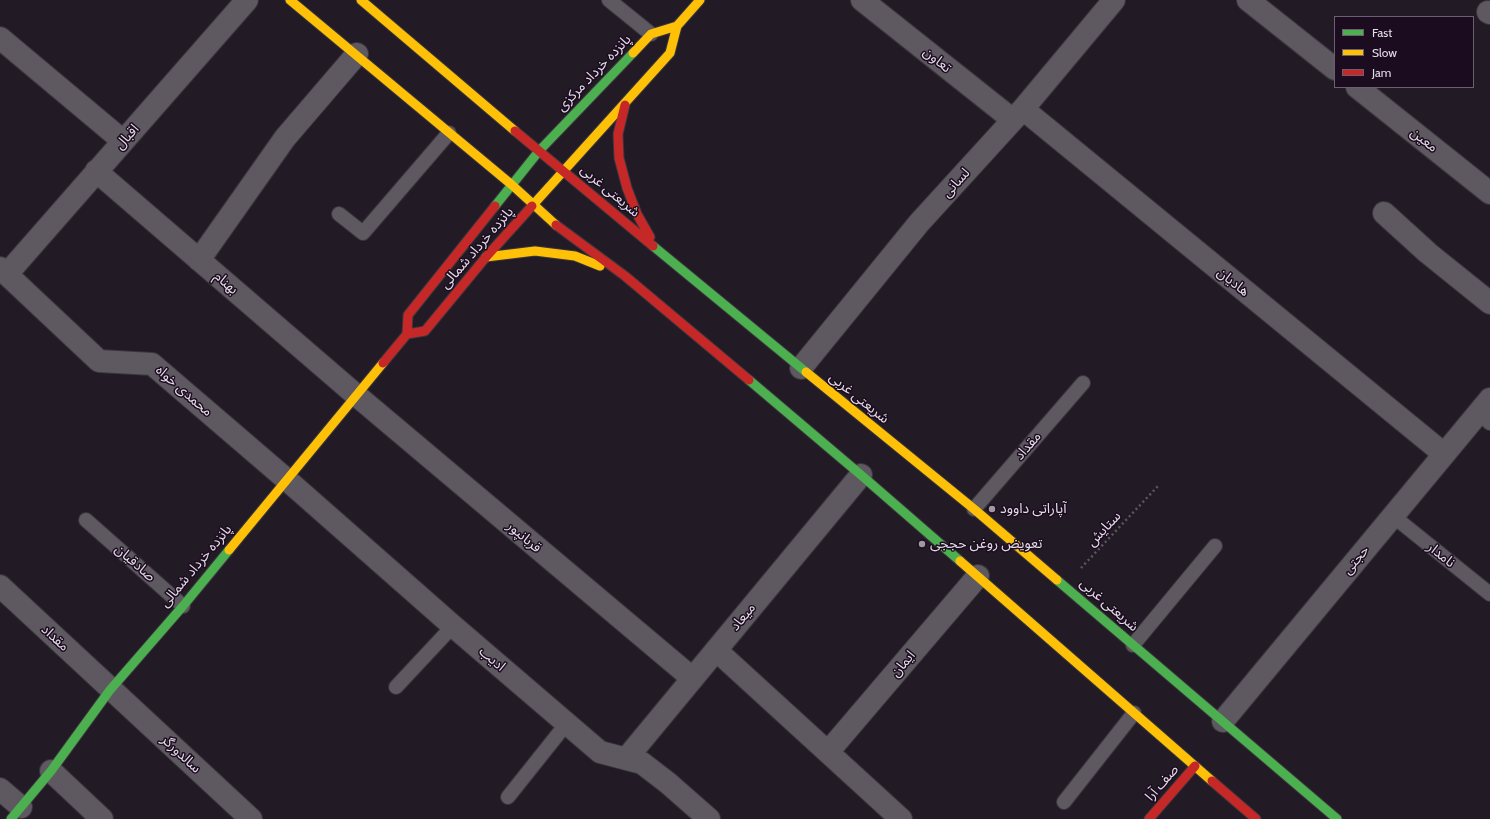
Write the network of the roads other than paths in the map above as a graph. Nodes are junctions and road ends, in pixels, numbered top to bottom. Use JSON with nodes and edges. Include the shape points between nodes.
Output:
{"nodes":[{"id":1,"x":247,"y":0,"type":"edge"},
{"id":2,"x":290,"y":0,"type":"edge"},
{"id":3,"x":361,"y":0,"type":"edge"},
{"id":4,"x":609,"y":0,"type":"edge"},
{"id":5,"x":700,"y":0,"type":"edge"},
{"id":6,"x":862,"y":0,"type":"edge"},
{"id":7,"x":1114,"y":0,"type":"edge"},
{"id":8,"x":1248,"y":0,"type":"edge"},
{"id":9,"x":677,"y":26,"type":"junction"},
{"id":10,"x":651,"y":34,"type":"junction"},
{"id":11,"x":0,"y":38,"type":"edge"},
{"id":12,"x":357,"y":54,"type":"junction"},
{"id":13,"x":1334,"y":68,"type":"edge"},
{"id":14,"x":1358,"y":88,"type":"edge"},
{"id":15,"x":626,"y":102,"type":"junction"},
{"id":16,"x":1018,"y":115,"type":"junction"},
{"id":17,"x":449,"y":133,"type":"junction"},
{"id":18,"x":123,"y":141,"type":"junction"},
{"id":19,"x":539,"y":151,"type":"junction"},
{"id":20,"x":96,"y":171,"type":"junction"},
{"id":21,"x":564,"y":171,"type":"junction"},
{"id":22,"x":512,"y":185,"type":"junction"},
{"id":23,"x":1490,"y":193,"type":"edge"},
{"id":24,"x":534,"y":204,"type":"junction"},
{"id":25,"x":1384,"y":213,"type":"dead end"},
{"id":26,"x":339,"y":214,"type":"dead end"},
{"id":27,"x":656,"y":247,"type":"junction"},
{"id":28,"x":486,"y":257,"type":"junction"},
{"id":29,"x":199,"y":260,"type":"junction"},
{"id":30,"x":3,"y":271,"type":"edge"},
{"id":31,"x":625,"y":276,"type":"junction"},
{"id":32,"x":1490,"y":303,"type":"edge"},
{"id":33,"x":407,"y":334,"type":"junction"},
{"id":34,"x":801,"y":368,"type":"junction"},
{"id":35,"x":1083,"y":383,"type":"dead end"},
{"id":36,"x":356,"y":395,"type":"junction"},
{"id":37,"x":1486,"y":411,"type":"edge"},
{"id":38,"x":1444,"y":454,"type":"junction"},
{"id":39,"x":861,"y":475,"type":"junction"},
{"id":40,"x":286,"y":479,"type":"junction"},
{"id":41,"x":974,"y":509,"type":"junction"},
{"id":42,"x":1393,"y":516,"type":"junction"},
{"id":43,"x":86,"y":520,"type":"dead end"},
{"id":44,"x":1215,"y":546,"type":"dead end"},
{"id":45,"x":978,"y":576,"type":"junction"},
{"id":46,"x":0,"y":586,"type":"edge"},
{"id":47,"x":1490,"y":594,"type":"edge"},
{"id":48,"x":183,"y":606,"type":"junction"},
{"id":49,"x":453,"y":626,"type":"junction"},
{"id":50,"x":1133,"y":644,"type":"junction"},
{"id":51,"x":716,"y":650,"type":"junction"},
{"id":52,"x":692,"y":678,"type":"junction"},
{"id":53,"x":396,"y":687,"type":"dead end"},
{"id":54,"x":110,"y":690,"type":"junction"},
{"id":55,"x":1134,"y":713,"type":"junction"},
{"id":56,"x":1223,"y":721,"type":"junction"},
{"id":57,"x":567,"y":723,"type":"junction"},
{"id":58,"x":828,"y":752,"type":"junction"},
{"id":59,"x":626,"y":759,"type":"junction"},
{"id":60,"x":1195,"y":766,"type":"junction"},
{"id":61,"x":51,"y":771,"type":"junction"},
{"id":62,"x":0,"y":789,"type":"edge"},
{"id":63,"x":508,"y":797,"type":"dead end"},
{"id":64,"x":1064,"y":802,"type":"dead end"},
{"id":65,"x":16,"y":813,"type":"edge"},
{"id":66,"x":102,"y":819,"type":"edge"},
{"id":67,"x":251,"y":819,"type":"edge"},
{"id":68,"x":709,"y":819,"type":"edge"},
{"id":69,"x":902,"y":819,"type":"edge"},
{"id":70,"x":1150,"y":819,"type":"edge"},
{"id":71,"x":1256,"y":819,"type":"edge"},
{"id":72,"x":1337,"y":819,"type":"edge"}],
"edges":[{"from":1,"to":18,"type":"street","name":"اقبال"},
{"from":2,"to":12,"type":"main road"},
{"from":3,"to":19,"type":"main road","name":"شریعتی غربی"},
{"from":4,"to":10,"type":"lane"},
{"from":5,"to":9,"type":"main road"},
{"from":6,"to":16,"type":"street","name":"تعاون"},
{"from":7,"to":16,"type":"street","name":"لسانی"},
{"from":8,"to":13,"type":"street"},
{"from":9,"to":10,"type":"main road","name":"پانزده خرداد مرکزی"},
{"from":9,"to":15,"type":"main road","via":[[670,53]]},
{"from":10,"to":19,"type":"main road","name":"پانزده خرداد مرکزی"},
{"from":11,"to":18,"type":"street"},
{"from":12,"to":17,"type":"main road"},
{"from":12,"to":29,"type":"street","via":[[285,138]]},
{"from":14,"to":23,"type":"street","name":"معین"},
{"from":15,"to":21,"type":"main road"},
{"from":15,"to":27,"type":"main road","via":[[618,134],[619,158],[637,214]]},
{"from":16,"to":34,"type":"street","name":"لسانی","via":[[919,223]]},
{"from":16,"to":38,"type":"street","name":"هادیان"},
{"from":17,"to":22,"type":"main road"},
{"from":17,"to":26,"type":"lane","via":[[363,233]]},
{"from":18,"to":20,"type":"street","name":"اقبال"},
{"from":19,"to":21,"type":"main road","name":"شریعتی غربی"},
{"from":19,"to":22,"type":"main road","name":"پانزده خرداد شمالی"},
{"from":20,"to":29,"type":"street","name":"بهنام"},
{"from":20,"to":30,"type":"street","name":"اقبال"},
{"from":21,"to":24,"type":"main road","name":"پانزده خرداد شمالی"},
{"from":21,"to":27,"type":"main road","name":"شریعتی غربی"},
{"from":22,"to":24,"type":"main road"},
{"from":22,"to":33,"type":"main road","name":"پانزده خرداد شمالی","via":[[408,315]]},
{"from":24,"to":28,"type":"main road","name":"پانزده خرداد شمالی"},
{"from":24,"to":31,"type":"main road","via":[[550,220]]},
{"from":25,"to":32,"type":"street","via":[[1428,253]]},
{"from":27,"to":34,"type":"main road","name":"شریعتی غربی"},
{"from":28,"to":31,"type":"main road","via":[[535,251],[575,256]]},
{"from":28,"to":33,"type":"main road","name":"پانزده خرداد شمالی","via":[[425,331]]},
{"from":29,"to":36,"type":"street","name":"بهنام"},
{"from":30,"to":40,"type":"street","name":"محمدی خواه","via":[[99,361],[152,364]]},
{"from":31,"to":39,"type":"main road"},
{"from":33,"to":36,"type":"main road","name":"پانزده خرداد شمالی"},
{"from":34,"to":41,"type":"main road","name":"شریعتی غربی"},
{"from":35,"to":41,"type":"lane","name":"مقداد"},
{"from":36,"to":40,"type":"main road","name":"پانزده خرداد شمالی"},
{"from":36,"to":52,"type":"street","name":"قربانپور"},
{"from":37,"to":38,"type":"street","name":"حجتی"},
{"from":38,"to":42,"type":"street","name":"حجتی"},
{"from":39,"to":45,"type":"main road"},
{"from":39,"to":51,"type":"street","name":"میعاد"},
{"from":40,"to":48,"type":"main road","name":"پانزده خرداد شمالی"},
{"from":40,"to":49,"type":"street","name":"ادیب"},
{"from":41,"to":50,"type":"main road","name":"شریعتی غربی"},
{"from":42,"to":47,"type":"lane","name":"نامدار"},
{"from":42,"to":56,"type":"street","name":"حجتی"},
{"from":43,"to":48,"type":"lane","name":"صادقیان"},
{"from":44,"to":50,"type":"lane"},
{"from":45,"to":55,"type":"main road"},
{"from":45,"to":58,"type":"street","name":"ایمان"},
{"from":46,"to":54,"type":"street","name":"مقداد"},
{"from":48,"to":54,"type":"main road","name":"پانزده خرداد شمالی"},
{"from":49,"to":53,"type":"lane"},
{"from":49,"to":57,"type":"street","name":"ادیب"},
{"from":50,"to":56,"type":"main road","name":"شریعتی غربی"},
{"from":51,"to":52,"type":"street","name":"میعاد"},
{"from":51,"to":58,"type":"street"},
{"from":52,"to":59,"type":"street","name":"میعاد"},
{"from":54,"to":61,"type":"main road","name":"پانزده خرداد شمالی"},
{"from":54,"to":67,"type":"street","name":"سالدورگر"},
{"from":55,"to":60,"type":"main road"},
{"from":55,"to":64,"type":"lane"},
{"from":56,"to":72,"type":"main road","name":"شریعتی غربی"},
{"from":57,"to":59,"type":"street","name":"ادیب","via":[[600,752]]},
{"from":57,"to":63,"type":"lane"},
{"from":58,"to":69,"type":"street"},
{"from":59,"to":68,"type":"street","name":"ادیب","via":[[642,763]]},
{"from":60,"to":70,"type":"main road","name":"صف آرا"},
{"from":60,"to":71,"type":"main road"},
{"from":61,"to":65,"type":"main road","name":"پانزده خرداد شمالی"},
{"from":61,"to":66,"type":"street"},
{"from":62,"to":65,"type":"street"}]}
